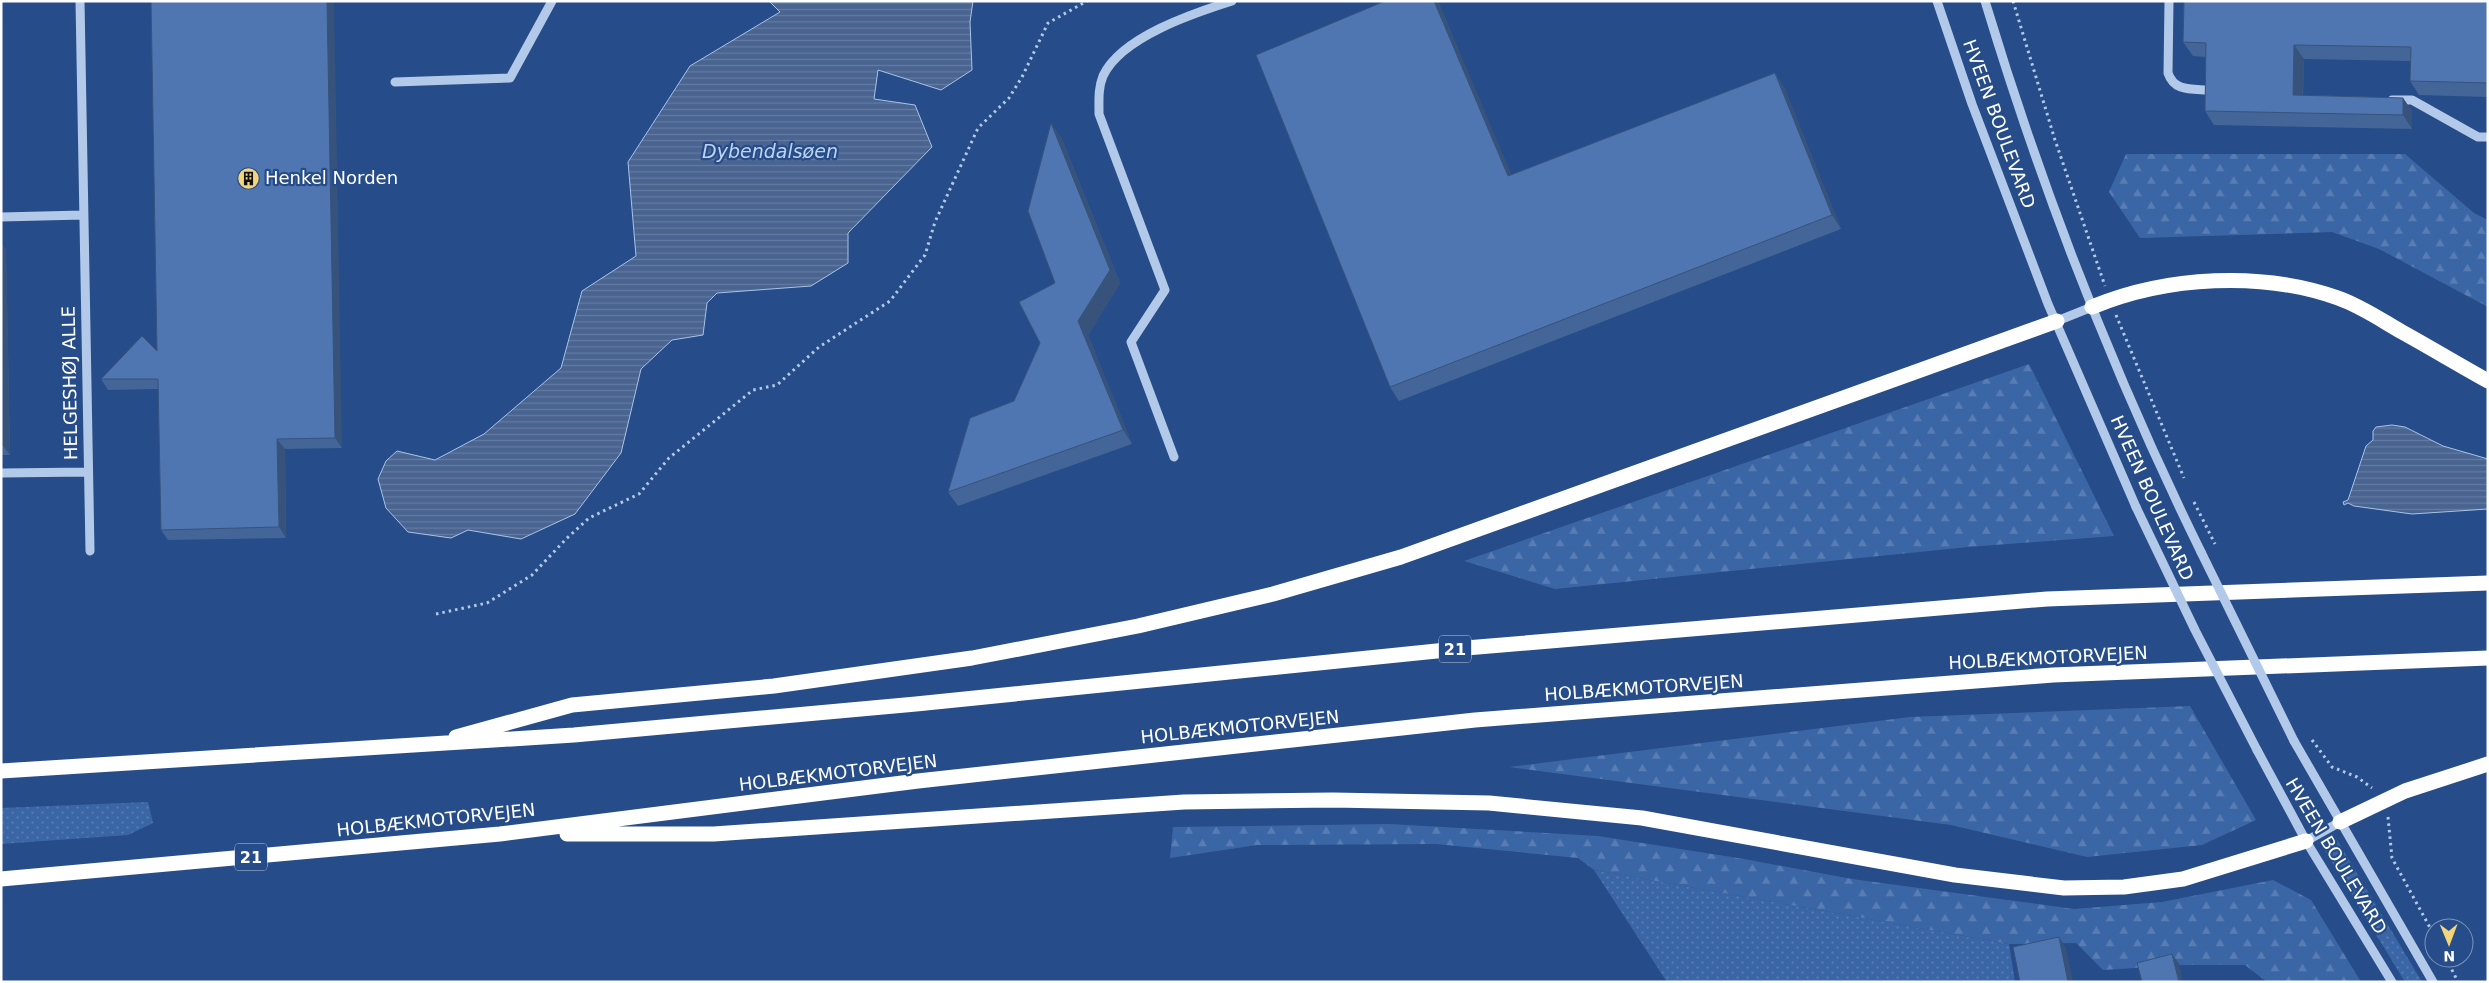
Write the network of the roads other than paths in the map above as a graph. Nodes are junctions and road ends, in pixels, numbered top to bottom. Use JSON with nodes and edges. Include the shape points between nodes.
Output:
{"nodes":[{"id":1,"x":80,"y":1,"type":"edge"},
{"id":2,"x":552,"y":1,"type":"edge"},
{"id":3,"x":1232,"y":1,"type":"edge"},
{"id":4,"x":1937,"y":1,"type":"edge"},
{"id":5,"x":1985,"y":1,"type":"edge"},
{"id":6,"x":2168,"y":1,"type":"edge"},
{"id":7,"x":395,"y":82,"type":"dead end"},
{"id":8,"x":2208,"y":90,"type":"edge"},
{"id":9,"x":2384,"y":100,"type":"edge"},
{"id":10,"x":2488,"y":137,"type":"edge"},
{"id":11,"x":83,"y":215,"type":"junction"},
{"id":12,"x":1,"y":217,"type":"edge"},
{"id":13,"x":2092,"y":307,"type":"junction"},
{"id":14,"x":2057,"y":321,"type":"junction"},
{"id":15,"x":2488,"y":382,"type":"edge"},
{"id":16,"x":1174,"y":457,"type":"dead end"},
{"id":17,"x":88,"y":472,"type":"junction"},
{"id":18,"x":1,"y":473,"type":"edge"},
{"id":19,"x":90,"y":551,"type":"dead end"},
{"id":20,"x":2488,"y":583,"type":"edge"},
{"id":21,"x":2488,"y":658,"type":"edge"},
{"id":22,"x":424,"y":745,"type":"junction"},
{"id":23,"x":2488,"y":764,"type":"edge"},
{"id":24,"x":1,"y":771,"type":"edge"},
{"id":25,"x":2340,"y":822,"type":"junction"},
{"id":26,"x":500,"y":834,"type":"junction"},
{"id":27,"x":2306,"y":841,"type":"junction"},
{"id":28,"x":1,"y":880,"type":"edge"},
{"id":29,"x":2392,"y":982,"type":"edge"},
{"id":30,"x":2433,"y":982,"type":"edge"}],
"edges":[{"from":1,"to":11,"type":"street","name":"HELGESHØJ ALLE"},
{"from":2,"to":7,"type":"street","via":[[510,78]]},
{"from":3,"to":16,"type":"street","via":[[1169,24],[1129,47],[1108,67],[1098,93],[1099,114],[1165,290],[1131,342]]},
{"from":4,"to":14,"type":"street","name":"HVEEN BOULEVARD","via":[[1972,104]]},
{"from":5,"to":13,"type":"street","name":"HVEEN BOULEVARD","via":[[2011,87]]},
{"from":6,"to":8,"type":"street","via":[[2168,73],[2171,82],[2179,88]]},
{"from":9,"to":10,"type":"street","via":[[2412,100],[2478,137]]},
{"from":11,"to":12,"type":"street"},
{"from":11,"to":17,"type":"street","name":"HELGESHØJ ALLE"},
{"from":13,"to":14,"type":"street"},
{"from":13,"to":15,"type":"highway","via":[[2185,284],[2240,280],[2312,290],[2369,312]]},
{"from":13,"to":25,"type":"street","name":"HVEEN BOULEVARD","bridge":true,"via":[[2177,503],[2294,741]]},
{"from":14,"to":22,"type":"highway","via":[[1401,557],[1273,594],[1138,626],[972,658],[774,686],[572,705]]},
{"from":14,"to":27,"type":"street","name":"HVEEN BOULEVARD","bridge":true,"via":[[2136,507],[2195,630]]},
{"from":17,"to":18,"type":"street"},
{"from":17,"to":19,"type":"street","name":"HELGESHØJ ALLE"},
{"from":20,"to":22,"type":"highway","number":"21","via":[[2047,599],[1466,648],[574,735]]},
{"from":21,"to":26,"type":"highway","name":"HOLBÆKMOTORVEJEN","number":"21","via":[[2053,674],[1475,720],[918,781]]},
{"from":22,"to":24,"type":"highway","number":"21"},
{"from":23,"to":25,"type":"highway","via":[[2406,791]]},
{"from":25,"to":27,"type":"street"},
{"from":25,"to":30,"type":"street","name":"HVEEN BOULEVARD"},
{"from":26,"to":27,"type":"highway","via":[[714,834],[1184,802],[1489,803],[1642,818],[1955,874],[2064,888],[2124,887],[2183,879]]},
{"from":26,"to":28,"type":"highway","name":"HOLBÆKMOTORVEJEN","number":"21"},
{"from":27,"to":29,"type":"street","name":"HVEEN BOULEVARD"}]}
